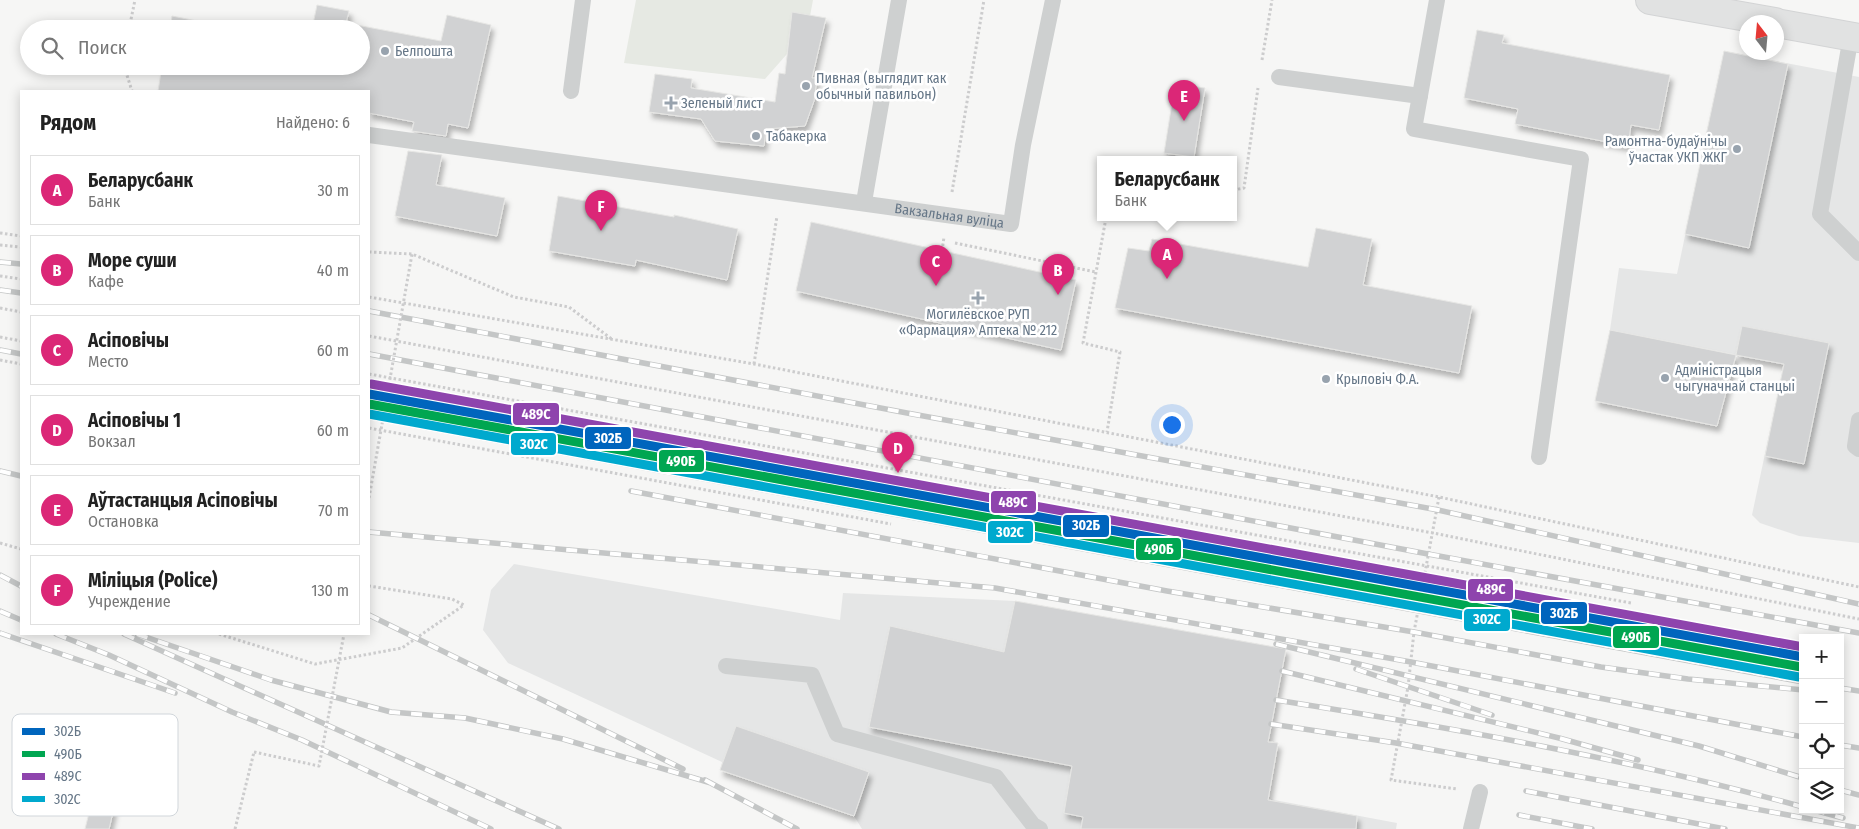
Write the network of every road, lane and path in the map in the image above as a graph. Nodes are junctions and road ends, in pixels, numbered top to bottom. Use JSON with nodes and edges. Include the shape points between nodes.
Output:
{"nodes":[{"id":1,"x":135,"y":0,"type":"edge"},
{"id":2,"x":583,"y":0,"type":"edge"},
{"id":3,"x":899,"y":0,"type":"edge"},
{"id":4,"x":984,"y":0,"type":"edge"},
{"id":5,"x":1053,"y":0,"type":"edge"},
{"id":6,"x":1272,"y":0,"type":"edge"},
{"id":7,"x":1437,"y":0,"type":"edge"},
{"id":8,"x":1650,"y":0,"type":"edge"},
{"id":9,"x":1739,"y":16,"type":"edge"},
{"id":10,"x":131,"y":20,"type":"edge"},
{"id":11,"x":1784,"y":24,"type":"edge"},
{"id":12,"x":1855,"y":37,"type":"edge"},
{"id":13,"x":1262,"y":67,"type":"dead end"},
{"id":14,"x":127,"y":75,"type":"edge"},
{"id":15,"x":1278,"y":77,"type":"dead end"},
{"id":16,"x":1259,"y":85,"type":"dead end"},
{"id":17,"x":132,"y":90,"type":"edge"},
{"id":18,"x":571,"y":91,"type":"dead end"},
{"id":19,"x":1420,"y":96,"type":"junction"},
{"id":20,"x":370,"y":135,"type":"edge"},
{"id":21,"x":1237,"y":189,"type":"edge"},
{"id":22,"x":781,"y":190,"type":"junction"},
{"id":23,"x":864,"y":202,"type":"junction"},
{"id":24,"x":948,"y":214,"type":"junction"},
{"id":25,"x":1105,"y":221,"type":"edge"},
{"id":26,"x":0,"y":233,"type":"edge"},
{"id":27,"x":20,"y":236,"type":"edge"},
{"id":28,"x":0,"y":245,"type":"edge"},
{"id":29,"x":20,"y":247,"type":"edge"},
{"id":30,"x":942,"y":251,"type":"dead end"},
{"id":31,"x":370,"y":252,"type":"edge"},
{"id":32,"x":1859,"y":253,"type":"edge"},
{"id":33,"x":412,"y":254,"type":"junction"},
{"id":34,"x":0,"y":276,"type":"edge"},
{"id":35,"x":20,"y":278,"type":"edge"},
{"id":36,"x":370,"y":297,"type":"edge"},
{"id":37,"x":0,"y":308,"type":"edge"},
{"id":38,"x":20,"y":312,"type":"edge"},
{"id":39,"x":370,"y":336,"type":"edge"},
{"id":40,"x":0,"y":337,"type":"edge"},
{"id":41,"x":613,"y":340,"type":"junction"},
{"id":42,"x":20,"y":341,"type":"edge"},
{"id":43,"x":0,"y":360,"type":"edge"},
{"id":44,"x":20,"y":364,"type":"edge"},
{"id":45,"x":754,"y":364,"type":"junction"},
{"id":46,"x":370,"y":374,"type":"edge"},
{"id":47,"x":370,"y":403,"type":"edge"},
{"id":48,"x":1859,"y":420,"type":"edge"},
{"id":49,"x":370,"y":428,"type":"edge"},
{"id":50,"x":1107,"y":432,"type":"junction"},
{"id":51,"x":1859,"y":449,"type":"edge"},
{"id":52,"x":1539,"y":457,"type":"dead end"},
{"id":53,"x":370,"y":492,"type":"edge"},
{"id":54,"x":1440,"y":497,"type":"junction"},
{"id":55,"x":891,"y":524,"type":"dead end"},
{"id":56,"x":1433,"y":533,"type":"junction"},
{"id":57,"x":0,"y":542,"type":"edge"},
{"id":58,"x":20,"y":549,"type":"edge"},
{"id":59,"x":1426,"y":565,"type":"junction"},
{"id":60,"x":370,"y":586,"type":"edge"},
{"id":61,"x":1859,"y":587,"type":"edge"},
{"id":62,"x":1421,"y":598,"type":"junction"},
{"id":63,"x":1631,"y":603,"type":"dead end"},
{"id":64,"x":1859,"y":619,"type":"edge"},
{"id":65,"x":1604,"y":631,"type":"dead end"},
{"id":66,"x":222,"y":635,"type":"edge"},
{"id":67,"x":344,"y":635,"type":"edge"},
{"id":68,"x":726,"y":666,"type":"dead end"},
{"id":69,"x":1480,"y":792,"type":"joint"},
{"id":70,"x":235,"y":829,"type":"edge"},
{"id":71,"x":1040,"y":829,"type":"edge"},
{"id":72,"x":1471,"y":829,"type":"edge"}],
"edges":[{"from":1,"to":10,"type":"path"},
{"from":2,"to":18,"type":"lane"},
{"from":3,"to":23,"type":"lane"},
{"from":4,"to":24,"type":"path"},
{"from":5,"to":24,"type":"lane","name":"Вакзальная вуліца","via":[[1023,145],[1011,224]]},
{"from":6,"to":13,"type":"path"},
{"from":7,"to":19,"type":"lane"},
{"from":8,"to":9,"type":"street"},
{"from":11,"to":12,"type":"street"},
{"from":12,"to":32,"type":"lane","via":[[1820,214]]},
{"from":14,"to":17,"type":"path"},
{"from":15,"to":19,"type":"lane"},
{"from":16,"to":21,"type":"path","via":[[1244,188]]},
{"from":19,"to":52,"type":"lane","via":[[1414,129],[1581,159]]},
{"from":20,"to":22,"type":"lane","name":"Вакзальная вуліца"},
{"from":22,"to":23,"type":"lane","name":"Вакзальная вуліца"},
{"from":22,"to":45,"type":"path"},
{"from":23,"to":24,"type":"lane","name":"Вакзальная вуліца"},
{"from":24,"to":30,"type":"path"},
{"from":25,"to":50,"type":"path","via":[[1083,343],[1120,352]]},
{"from":26,"to":27,"type":"path"},
{"from":28,"to":29,"type":"path"},
{"from":31,"to":33,"type":"path"},
{"from":33,"to":41,"type":"path","via":[[514,297],[569,307]]},
{"from":33,"to":53,"type":"path","bridge":true},
{"from":34,"to":35,"type":"path"},
{"from":36,"to":41,"type":"path"},
{"from":37,"to":38,"type":"path"},
{"from":39,"to":56,"type":"path"},
{"from":40,"to":42,"type":"path"},
{"from":41,"to":45,"type":"path"},
{"from":43,"to":44,"type":"path"},
{"from":45,"to":50,"type":"path"},
{"from":46,"to":59,"type":"path"},
{"from":47,"to":62,"type":"path"},
{"from":48,"to":51,"type":"lane","via":[[1855,446]]},
{"from":49,"to":55,"type":"path"},
{"from":50,"to":54,"type":"path"},
{"from":54,"to":56,"type":"path"},
{"from":54,"to":61,"type":"path"},
{"from":56,"to":59,"type":"path"},
{"from":56,"to":64,"type":"path"},
{"from":57,"to":58,"type":"path"},
{"from":59,"to":62,"type":"path"},
{"from":59,"to":63,"type":"path"},
{"from":60,"to":66,"type":"path","via":[[452,599],[464,605],[402,648],[315,664]]},
{"from":62,"to":65,"type":"path"},
{"from":62,"to":69,"type":"path","via":[[1391,780]]},
{"from":67,"to":70,"type":"path","bridge":true,"via":[[319,766],[254,752]]},
{"from":68,"to":71,"type":"lane","via":[[812,675],[837,734],[996,777],[1033,825]]},
{"from":69,"to":72,"type":"lane"}]}
